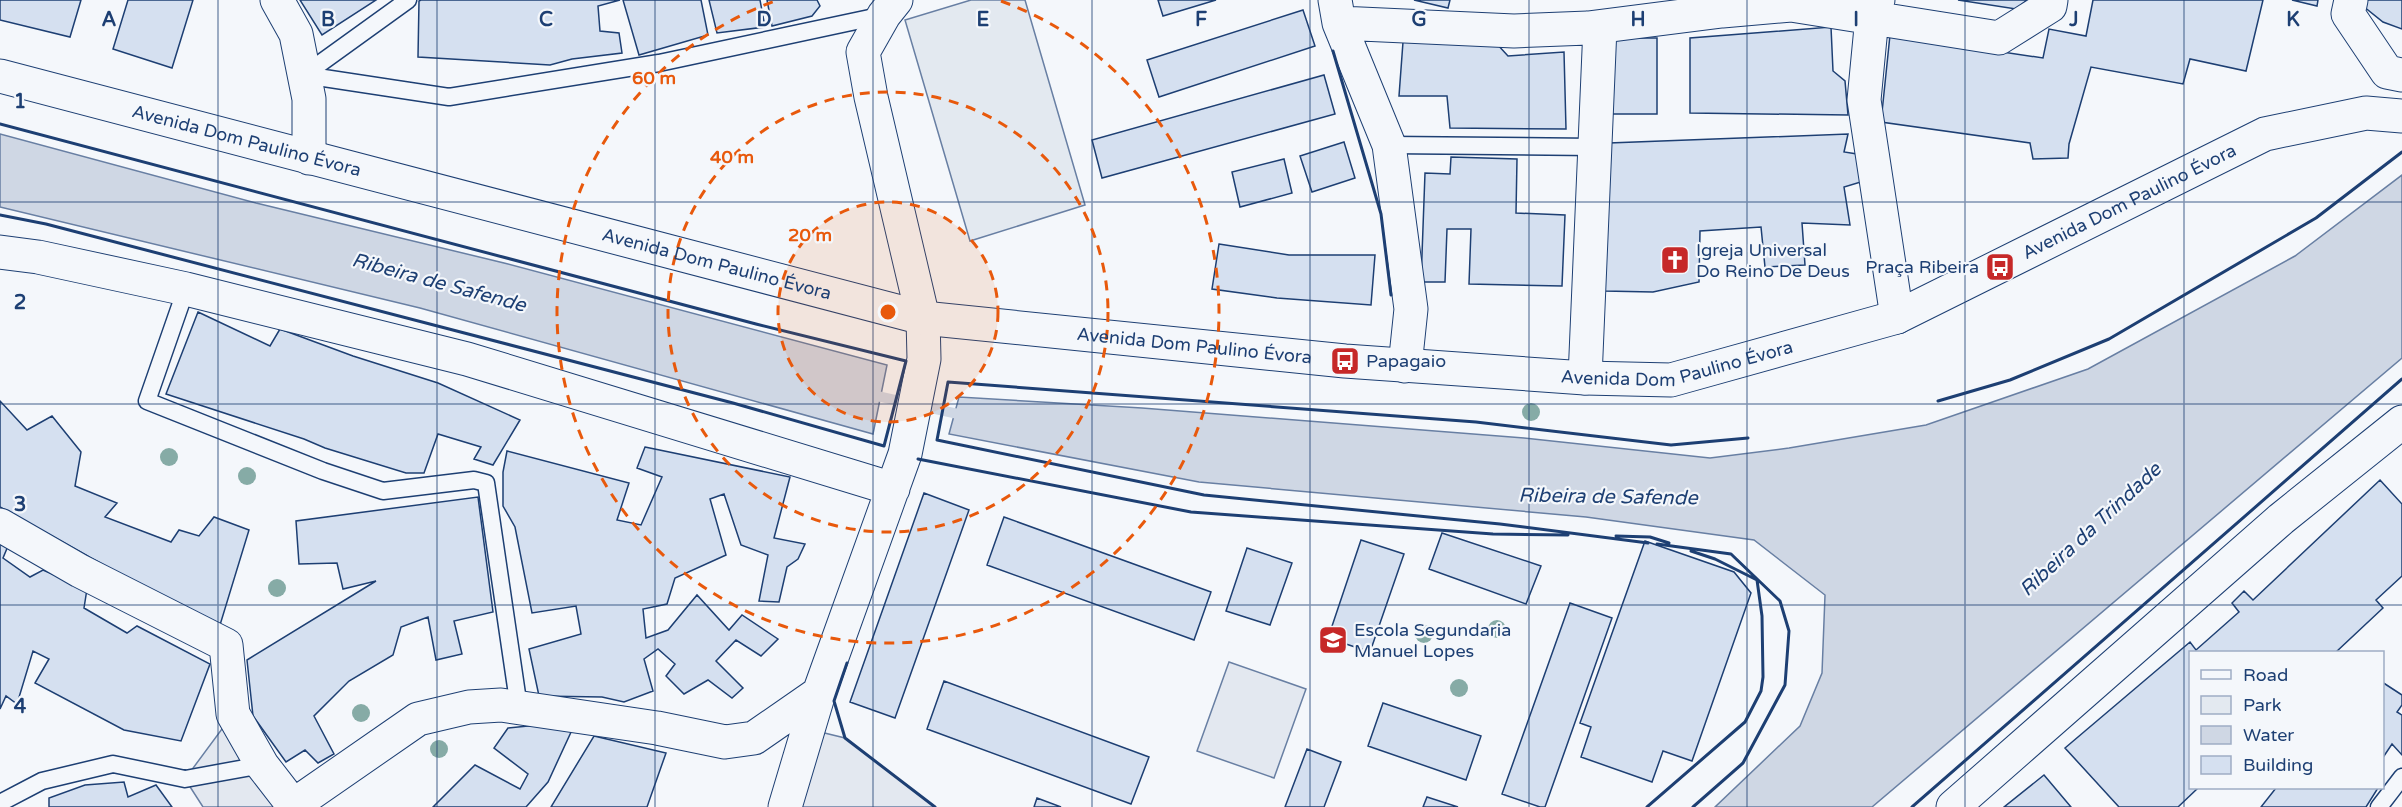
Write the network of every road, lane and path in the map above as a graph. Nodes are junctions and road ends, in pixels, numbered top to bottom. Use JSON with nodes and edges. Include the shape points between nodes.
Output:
{"nodes":[{"id":1,"x":278,"y":0,"type":"edge"},
{"id":2,"x":408,"y":0,"type":"edge"},
{"id":3,"x":2051,"y":0,"type":"edge"},
{"id":4,"x":2351,"y":0,"type":"edge"},
{"id":5,"x":1829,"y":5,"type":"edge"},
{"id":6,"x":890,"y":7,"type":"edge"},
{"id":7,"x":1681,"y":8,"type":"edge"},
{"id":8,"x":1875,"y":9,"type":"edge"},
{"id":9,"x":1337,"y":12,"type":"edge"},
{"id":10,"x":1600,"y":27,"type":"junction"},
{"id":11,"x":304,"y":75,"type":"junction"},
{"id":12,"x":2402,"y":75,"type":"edge"},
{"id":13,"x":0,"y":76,"type":"edge"},
{"id":14,"x":2402,"y":116,"type":"edge"},
{"id":15,"x":1389,"y":145,"type":"junction"},
{"id":16,"x":1594,"y":147,"type":"junction"},
{"id":17,"x":309,"y":158,"type":"junction"},
{"id":18,"x":0,"y":252,"type":"edge"},
{"id":19,"x":186,"y":289,"type":"junction"},
{"id":20,"x":1897,"y":317,"type":"junction"},
{"id":21,"x":923,"y":318,"type":"junction"},
{"id":22,"x":1405,"y":366,"type":"junction"},
{"id":23,"x":1585,"y":378,"type":"junction"},
{"id":24,"x":2402,"y":422,"type":"edge"},
{"id":25,"x":893,"y":489,"type":"junction"},
{"id":26,"x":0,"y":525,"type":"edge"},
{"id":27,"x":819,"y":693,"type":"junction"},
{"id":28,"x":519,"y":708,"type":"junction"},
{"id":29,"x":262,"y":765,"type":"junction"},
{"id":30,"x":2402,"y":777,"type":"edge"},
{"id":31,"x":0,"y":803,"type":"edge"},
{"id":32,"x":292,"y":806,"type":"edge"},
{"id":33,"x":785,"y":807,"type":"edge"},
{"id":34,"x":1953,"y":807,"type":"edge"},
{"id":35,"x":2379,"y":807,"type":"edge"}],
"edges":[{"from":1,"to":11,"type":"street","via":[[296,34]]},
{"from":2,"to":11,"type":"lane"},
{"from":3,"to":8,"type":"street","via":[[2050,6],[1999,38]]},
{"from":4,"to":12,"type":"street","via":[[2348,14],[2387,72]]},
{"from":5,"to":7,"type":"street"},
{"from":5,"to":8,"type":"street"},
{"from":6,"to":11,"type":"lane","via":[[659,63],[448,97]]},
{"from":6,"to":21,"type":"street","via":[[863,52]]},
{"from":7,"to":10,"type":"street"},
{"from":8,"to":20,"type":"street","via":[[1864,100]]},
{"from":9,"to":10,"type":"street","via":[[1514,31]]},
{"from":9,"to":15,"type":"street"},
{"from":10,"to":16,"type":"street"},
{"from":11,"to":17,"type":"street","via":[[309,99]]},
{"from":13,"to":17,"type":"street","name":"Avenida Dom Paulino Évora"},
{"from":14,"to":20,"type":"street","name":"Avenida Dom Paulino Évora","via":[[2366,113],[2265,134]]},
{"from":15,"to":16,"type":"lane"},
{"from":15,"to":22,"type":"street","via":[[1411,309]]},
{"from":16,"to":23,"type":"street"},
{"from":17,"to":21,"type":"street","name":"Avenida Dom Paulino Évora"},
{"from":18,"to":19,"type":"street"},
{"from":19,"to":25,"type":"street","via":[[467,359]]},
{"from":19,"to":28,"type":"lane","via":[[147,401],[383,491],[474,480],[486,483]]},
{"from":20,"to":23,"type":"street","name":"Avenida Dom Paulino Évora","via":[[1671,380]]},
{"from":21,"to":22,"type":"street","name":"Avenida Dom Paulino Évora"},
{"from":21,"to":25,"type":"street","via":[[924,359],[905,454]]},
{"from":22,"to":23,"type":"street","name":"Avenida Dom Paulino Évora"},
{"from":24,"to":34,"type":"street","via":[[2281,519]]},
{"from":25,"to":27,"type":"street"},
{"from":26,"to":29,"type":"street","via":[[80,571],[226,645],[233,714]]},
{"from":27,"to":28,"type":"street","via":[[754,738],[725,742]]},
{"from":27,"to":33,"type":"street"},
{"from":28,"to":32,"type":"street","via":[[469,707],[418,719]]},
{"from":29,"to":31,"type":"lane","via":[[186,779],[113,764],[42,781]]},
{"from":29,"to":32,"type":"street"},
{"from":30,"to":35,"type":"lane"}]}
